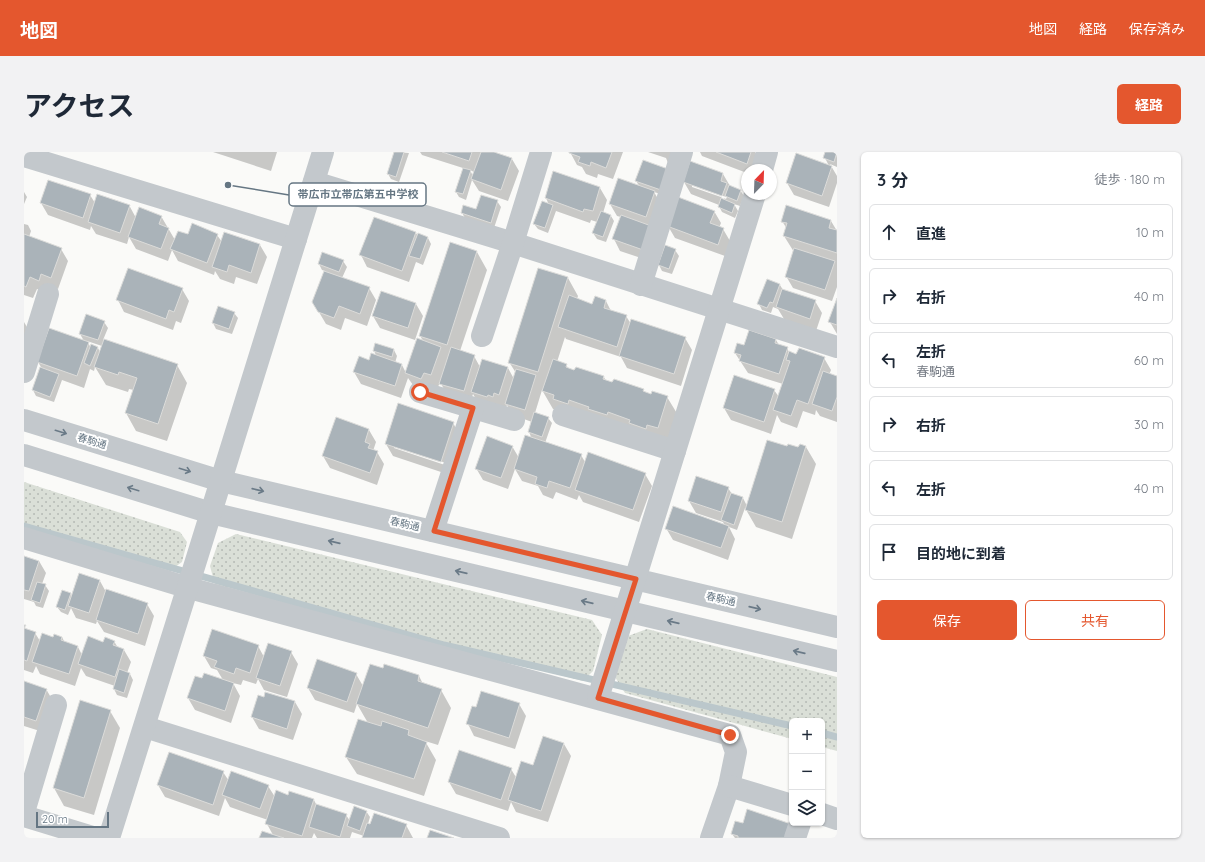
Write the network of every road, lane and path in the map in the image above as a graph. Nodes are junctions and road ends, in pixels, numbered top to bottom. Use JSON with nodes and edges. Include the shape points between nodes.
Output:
{"nodes":[{"id":1,"x":323,"y":152,"type":"edge"},
{"id":2,"x":541,"y":152,"type":"edge"},
{"id":3,"x":682,"y":152,"type":"edge"},
{"id":4,"x":767,"y":152,"type":"edge"},
{"id":5,"x":24,"y":156,"type":"edge"},
{"id":6,"x":764,"y":164,"type":"edge"},
{"id":7,"x":314,"y":182,"type":"junction"},
{"id":8,"x":752,"y":200,"type":"edge"},
{"id":9,"x":296,"y":239,"type":"junction"},
{"id":10,"x":513,"y":243,"type":"junction"},
{"id":11,"x":641,"y":285,"type":"junction"},
{"id":12,"x":48,"y":294,"type":"dead end"},
{"id":13,"x":719,"y":310,"type":"junction"},
{"id":14,"x":482,"y":336,"type":"dead end"},
{"id":15,"x":837,"y":347,"type":"edge"},
{"id":16,"x":24,"y":372,"type":"edge"},
{"id":17,"x":420,"y":392,"type":"dead end"},
{"id":18,"x":473,"y":408,"type":"junction"},
{"id":19,"x":563,"y":416,"type":"dead end"},
{"id":20,"x":24,"y":420,"type":"edge"},
{"id":21,"x":514,"y":420,"type":"dead end"},
{"id":22,"x":675,"y":451,"type":"junction"},
{"id":23,"x":24,"y":455,"type":"edge"},
{"id":24,"x":220,"y":481,"type":"junction"},
{"id":25,"x":211,"y":513,"type":"junction"},
{"id":26,"x":434,"y":531,"type":"junction"},
{"id":27,"x":24,"y":538,"type":"edge"},
{"id":28,"x":636,"y":579,"type":"junction"},
{"id":29,"x":189,"y":588,"type":"junction"},
{"id":30,"x":625,"y":611,"type":"junction"},
{"id":31,"x":837,"y":627,"type":"edge"},
{"id":32,"x":837,"y":661,"type":"edge"},
{"id":33,"x":598,"y":698,"type":"junction"},
{"id":34,"x":56,"y":704,"type":"dead end"},
{"id":35,"x":145,"y":727,"type":"junction"},
{"id":36,"x":33,"y":752,"type":"edge"},
{"id":37,"x":729,"y":786,"type":"junction"},
{"id":38,"x":789,"y":804,"type":"edge"},
{"id":39,"x":24,"y":812,"type":"edge"},
{"id":40,"x":825,"y":815,"type":"edge"},
{"id":41,"x":24,"y":816,"type":"edge"},
{"id":42,"x":837,"y":819,"type":"edge"},
{"id":43,"x":799,"y":826,"type":"edge"},
{"id":44,"x":96,"y":838,"type":"edge"},
{"id":45,"x":109,"y":838,"type":"edge"},
{"id":46,"x":499,"y":838,"type":"edge"},
{"id":47,"x":711,"y":838,"type":"edge"},
{"id":48,"x":795,"y":838,"type":"edge"}],
"edges":[{"from":1,"to":7,"type":"street"},
{"from":2,"to":10,"type":"street"},
{"from":3,"to":11,"type":"street"},
{"from":4,"to":6,"type":"street"},
{"from":5,"to":9,"type":"street"},
{"from":7,"to":9,"type":"street"},
{"from":7,"to":10,"type":"street"},
{"from":8,"to":13,"type":"street"},
{"from":9,"to":24,"type":"street"},
{"from":10,"to":11,"type":"street"},
{"from":10,"to":14,"type":"street"},
{"from":11,"to":13,"type":"street"},
{"from":12,"to":16,"type":"street"},
{"from":13,"to":15,"type":"street"},
{"from":13,"to":22,"type":"street"},
{"from":17,"to":18,"type":"street"},
{"from":18,"to":21,"type":"street"},
{"from":18,"to":26,"type":"street"},
{"from":19,"to":22,"type":"street"},
{"from":20,"to":24,"type":"street","name":"春駒通","one_way":true},
{"from":22,"to":28,"type":"street"},
{"from":25,"to":23,"type":"street","one_way":true},
{"from":24,"to":25,"type":"street"},
{"from":24,"to":26,"type":"street","name":"春駒通","one_way":true},
{"from":25,"to":29,"type":"street"},
{"from":30,"to":25,"type":"street","one_way":true},
{"from":26,"to":28,"type":"street","name":"春駒通"},
{"from":27,"to":29,"type":"street"},
{"from":28,"to":30,"type":"street"},
{"from":28,"to":31,"type":"street","name":"春駒通","one_way":true},
{"from":29,"to":33,"type":"street"},
{"from":29,"to":35,"type":"street"},
{"from":32,"to":30,"type":"street","one_way":true},
{"from":30,"to":33,"type":"street"},
{"from":33,"to":37,"type":"street","via":[[730,735],[736,752]]},
{"from":34,"to":36,"type":"street"},
{"from":35,"to":45,"type":"street"},
{"from":35,"to":46,"type":"street"},
{"from":36,"to":39,"type":"street"},
{"from":37,"to":38,"type":"street"},
{"from":37,"to":47,"type":"street"},
{"from":40,"to":42,"type":"street"},
{"from":41,"to":44,"type":"street"},
{"from":43,"to":48,"type":"street"}]}
